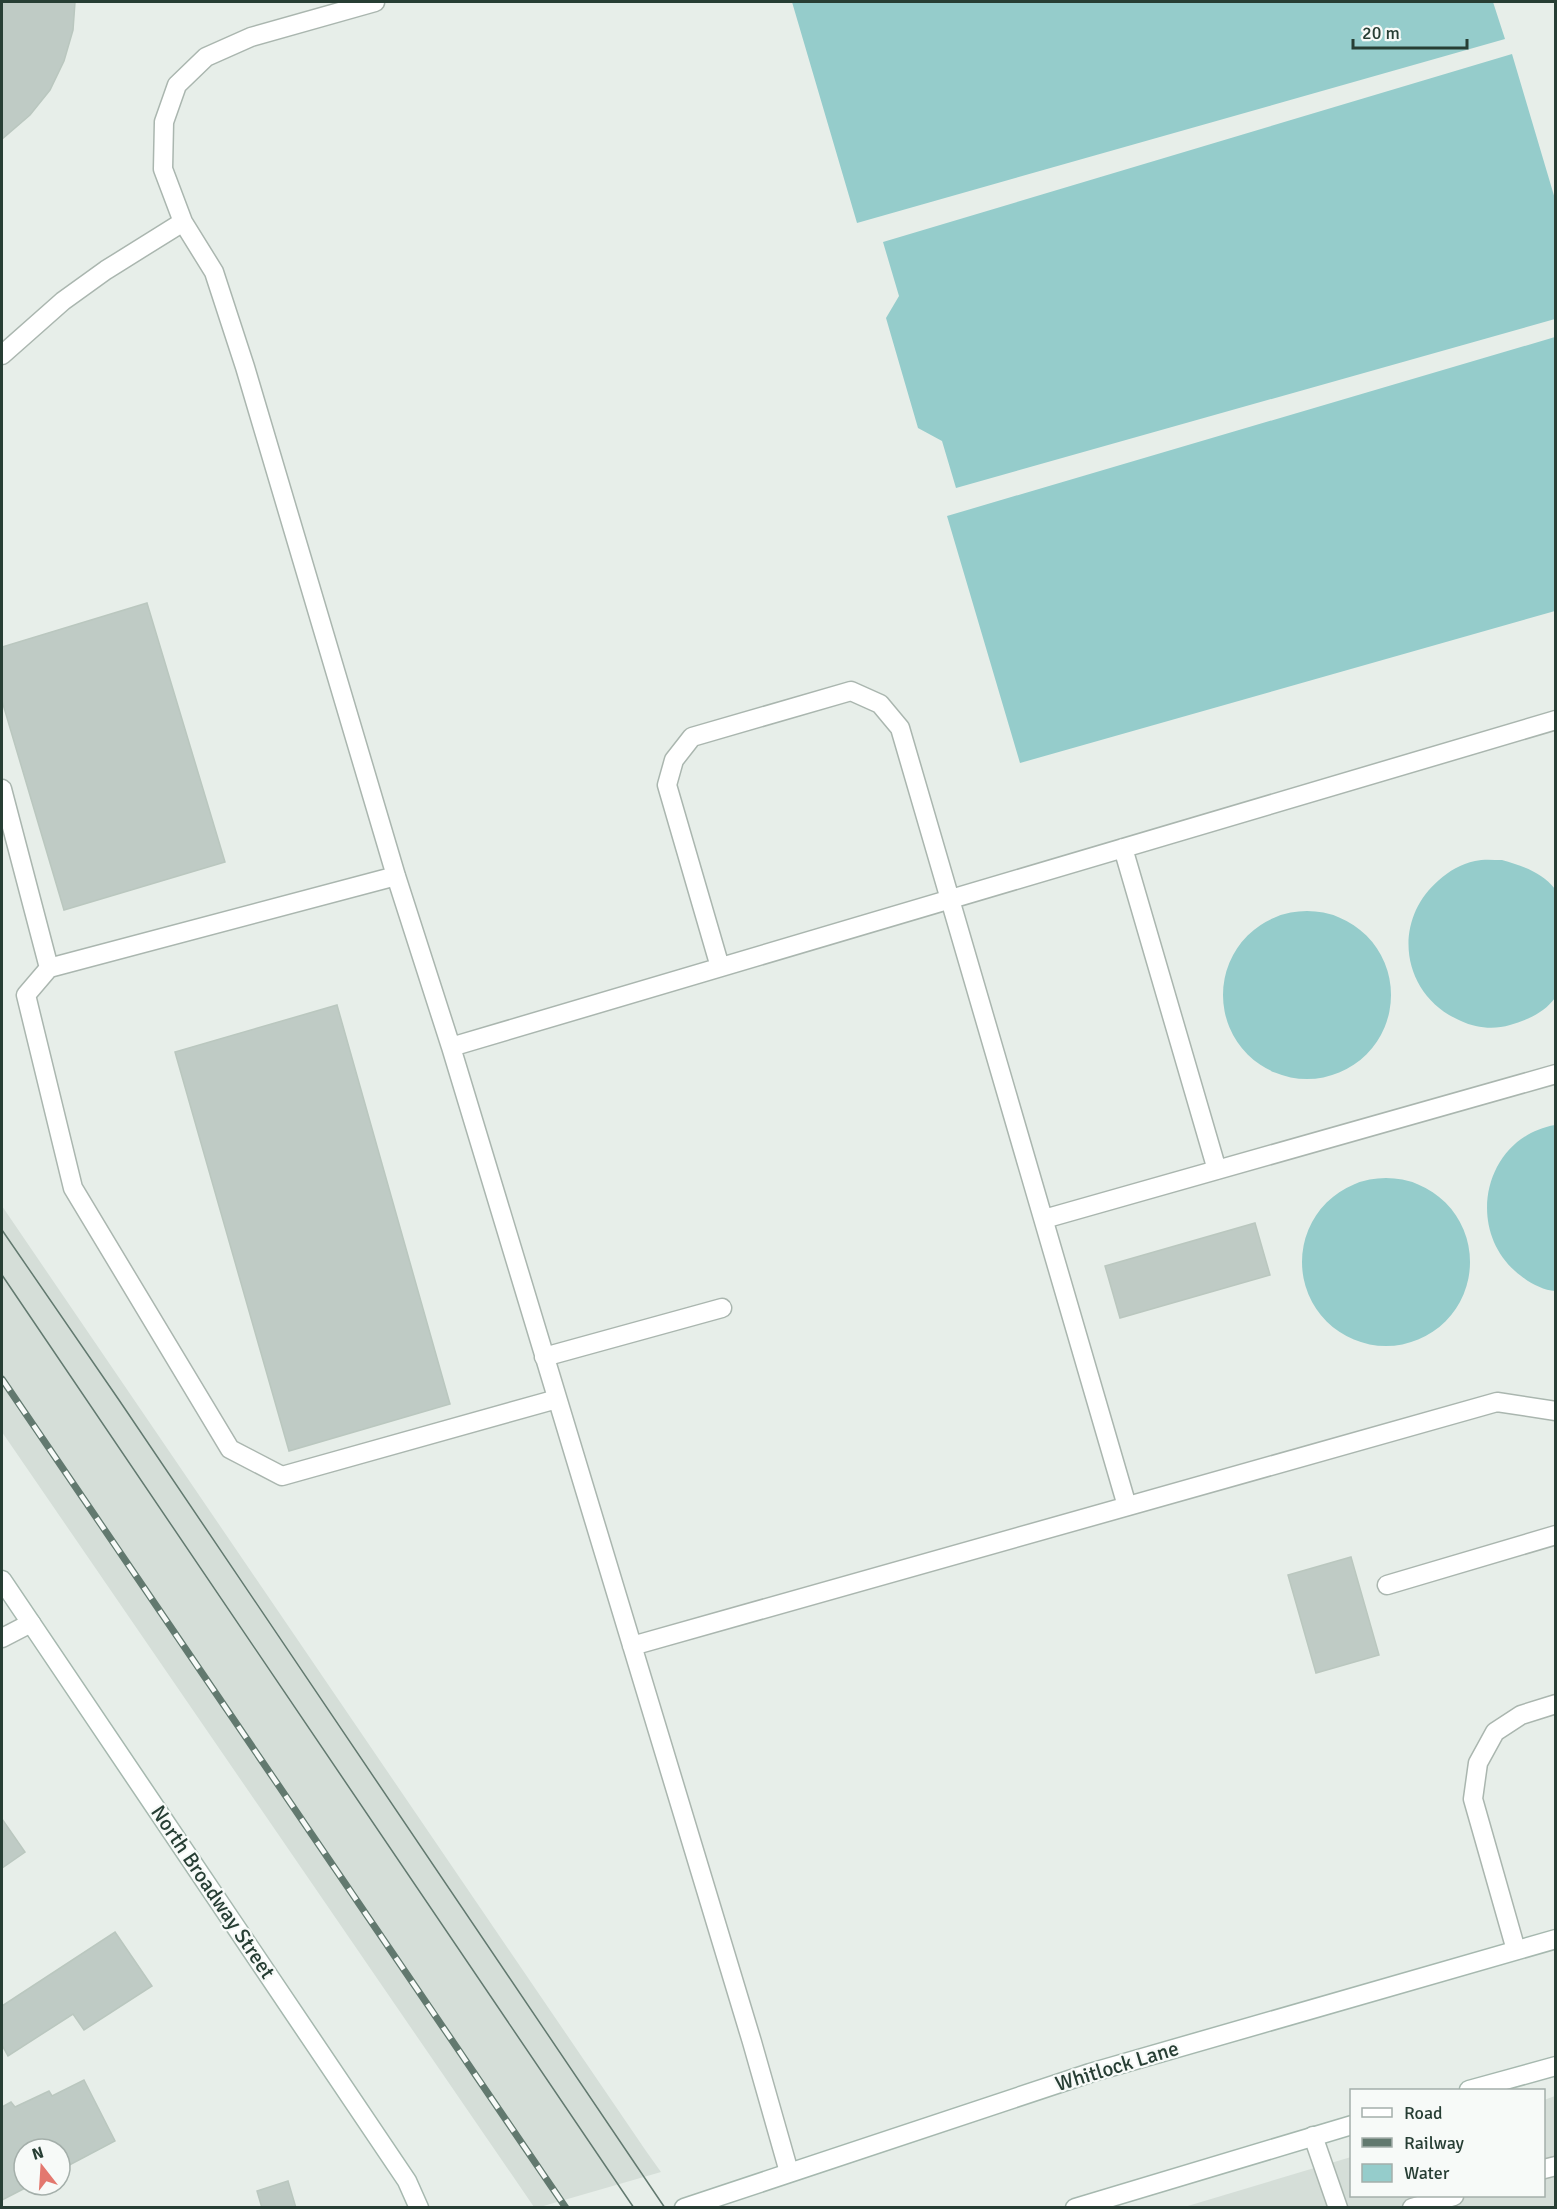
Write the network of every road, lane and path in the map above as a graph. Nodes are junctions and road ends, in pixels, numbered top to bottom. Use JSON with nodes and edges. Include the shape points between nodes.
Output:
{"nodes":[{"id":1,"x":375,"y":2,"type":"edge"},
{"id":2,"x":183,"y":222,"type":"junction"},
{"id":3,"x":2,"y":355,"type":"edge"},
{"id":4,"x":1556,"y":720,"type":"edge"},
{"id":5,"x":2,"y":789,"type":"edge"},
{"id":6,"x":1123,"y":848,"type":"junction"},
{"id":7,"x":396,"y":876,"type":"junction"},
{"id":8,"x":951,"y":898,"type":"junction"},
{"id":9,"x":720,"y":967,"type":"junction"},
{"id":10,"x":49,"y":968,"type":"junction"},
{"id":11,"x":451,"y":1047,"type":"junction"},
{"id":12,"x":1556,"y":1074,"type":"edge"},
{"id":13,"x":1217,"y":1170,"type":"junction"},
{"id":14,"x":1044,"y":1219,"type":"junction"},
{"id":15,"x":722,"y":1308,"type":"dead end"},
{"id":16,"x":544,"y":1357,"type":"junction"},
{"id":17,"x":557,"y":1400,"type":"junction"},
{"id":18,"x":1556,"y":1411,"type":"edge"},
{"id":19,"x":1127,"y":1506,"type":"junction"},
{"id":20,"x":1556,"y":1535,"type":"edge"},
{"id":21,"x":2,"y":1580,"type":"edge"},
{"id":22,"x":1387,"y":1585,"type":"dead end"},
{"id":23,"x":31,"y":1623,"type":"junction"},
{"id":24,"x":2,"y":1638,"type":"edge"},
{"id":25,"x":632,"y":1646,"type":"junction"},
{"id":26,"x":1556,"y":1704,"type":"edge"},
{"id":27,"x":1556,"y":1939,"type":"edge"},
{"id":28,"x":1516,"y":1950,"type":"junction"},
{"id":29,"x":1556,"y":2066,"type":"edge"},
{"id":30,"x":1476,"y":2089,"type":"edge"},
{"id":31,"x":1350,"y":2126,"type":"edge"},
{"id":32,"x":1313,"y":2136,"type":"junction"},
{"id":33,"x":789,"y":2172,"type":"junction"},
{"id":34,"x":1450,"y":2197,"type":"edge"},
{"id":35,"x":691,"y":2206,"type":"edge"},
{"id":36,"x":419,"y":2208,"type":"edge"},
{"id":37,"x":1075,"y":2208,"type":"edge"},
{"id":38,"x":1338,"y":2208,"type":"edge"},
{"id":39,"x":1412,"y":2208,"type":"edge"}],
"edges":[{"from":1,"to":2,"type":"main road","via":[[251,37],[206,57],[177,85],[164,122],[163,169]]},
{"from":2,"to":3,"type":"main road","via":[[63,301]]},
{"from":2,"to":7,"type":"main road","via":[[214,272],[242,356]]},
{"from":4,"to":6,"type":"main road"},
{"from":5,"to":10,"type":"main road"},
{"from":6,"to":8,"type":"main road"},
{"from":6,"to":13,"type":"main road"},
{"from":7,"to":10,"type":"main road"},
{"from":7,"to":11,"type":"main road"},
{"from":8,"to":9,"type":"main road"},
{"from":8,"to":9,"type":"main road","via":[[900,728],[880,704],[851,691],[692,737],[674,760],[667,785]]},
{"from":8,"to":14,"type":"main road"},
{"from":9,"to":11,"type":"main road"},
{"from":10,"to":17,"type":"main road","via":[[26,995],[73,1188],[230,1449],[282,1476]]},
{"from":11,"to":16,"type":"main road"},
{"from":12,"to":13,"type":"main road"},
{"from":13,"to":14,"type":"main road"},
{"from":14,"to":19,"type":"main road"},
{"from":15,"to":16,"type":"main road"},
{"from":16,"to":17,"type":"main road"},
{"from":17,"to":25,"type":"main road"},
{"from":18,"to":19,"type":"main road","via":[[1497,1402]]},
{"from":19,"to":25,"type":"main road"},
{"from":20,"to":22,"type":"main road"},
{"from":21,"to":23,"type":"main road","name":"North Broadway Street"},
{"from":23,"to":24,"type":"main road"},
{"from":23,"to":36,"type":"main road","name":"North Broadway Street","via":[[407,2181]]},
{"from":25,"to":33,"type":"main road"},
{"from":26,"to":28,"type":"main road","via":[[1521,1715],[1495,1731],[1478,1763],[1473,1799]]},
{"from":27,"to":28,"type":"main road","name":"Whitlock Lane"},
{"from":28,"to":33,"type":"main road","name":"Whitlock Lane","via":[[1090,2073]]},
{"from":29,"to":30,"type":"main road"},
{"from":31,"to":32,"type":"main road"},
{"from":32,"to":37,"type":"main road"},
{"from":32,"to":38,"type":"main road"},
{"from":33,"to":35,"type":"main road","name":"Whitlock Lane"},
{"from":34,"to":39,"type":"main road"}]}
